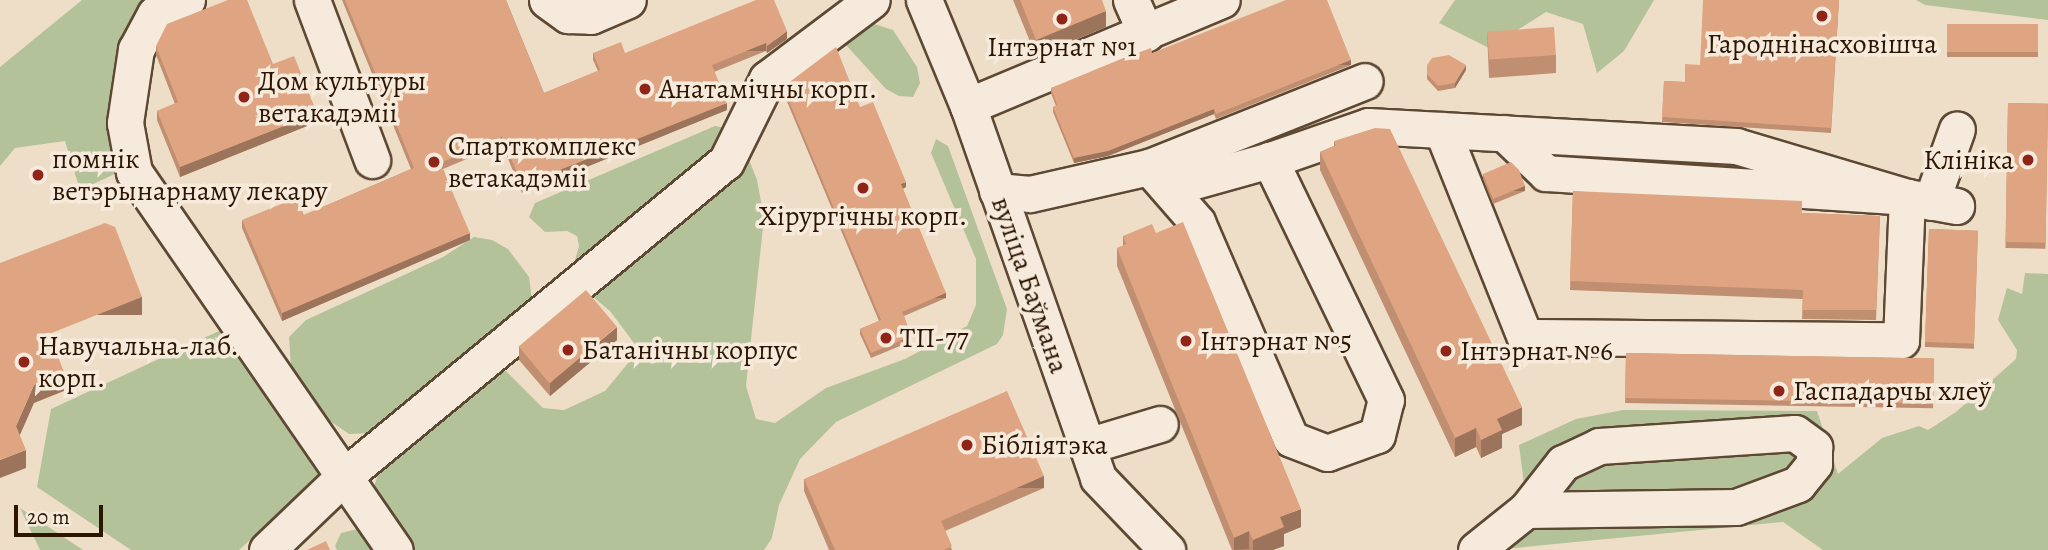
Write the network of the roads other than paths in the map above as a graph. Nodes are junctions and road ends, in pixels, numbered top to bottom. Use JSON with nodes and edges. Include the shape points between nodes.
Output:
{"nodes":[{"id":1,"x":187,"y":0,"type":"edge"},
{"id":2,"x":312,"y":0,"type":"edge"},
{"id":3,"x":547,"y":0,"type":"edge"},
{"id":4,"x":628,"y":0,"type":"edge"},
{"id":5,"x":872,"y":0,"type":"edge"},
{"id":6,"x":925,"y":0,"type":"edge"},
{"id":7,"x":1131,"y":0,"type":"edge"},
{"id":8,"x":1222,"y":0,"type":"edge"},
{"id":9,"x":1146,"y":34,"type":"junction"},
{"id":10,"x":1365,"y":81,"type":"dead end"},
{"id":11,"x":968,"y":106,"type":"junction"},
{"id":12,"x":1442,"y":130,"type":"junction"},
{"id":13,"x":1957,"y":130,"type":"dead end"},
{"id":14,"x":372,"y":160,"type":"dead end"},
{"id":15,"x":1270,"y":160,"type":"junction"},
{"id":16,"x":1159,"y":178,"type":"junction"},
{"id":17,"x":998,"y":191,"type":"junction"},
{"id":18,"x":1931,"y":202,"type":"junction"},
{"id":19,"x":1160,"y":424,"type":"dead end"},
{"id":20,"x":1087,"y":446,"type":"junction"},
{"id":21,"x":342,"y":478,"type":"junction"},
{"id":22,"x":1526,"y":510,"type":"junction"},
{"id":23,"x":267,"y":550,"type":"edge"},
{"id":24,"x":395,"y":550,"type":"edge"},
{"id":25,"x":1167,"y":550,"type":"edge"},
{"id":26,"x":1476,"y":550,"type":"edge"}],
"edges":[{"from":1,"to":21,"type":"street","via":[[155,14],[136,49],[125,122],[134,172]]},
{"from":2,"to":14,"type":"street"},
{"from":3,"to":4,"type":"street","via":[[568,15],[592,16]]},
{"from":5,"to":21,"type":"street","via":[[767,79],[726,162]]},
{"from":6,"to":11,"type":"street","name":"вуліца Баўмана"},
{"from":7,"to":9,"type":"street"},
{"from":8,"to":9,"type":"street"},
{"from":9,"to":11,"type":"street"},
{"from":10,"to":16,"type":"street"},
{"from":11,"to":17,"type":"street","name":"вуліца Баўмана"},
{"from":12,"to":15,"type":"street","via":[[1368,126]]},
{"from":12,"to":18,"type":"street","via":[[1736,146]]},
{"from":12,"to":18,"type":"street","via":[[1525,337],[1901,340]]},
{"from":13,"to":18,"type":"street"},
{"from":15,"to":16,"type":"street"},
{"from":15,"to":16,"type":"street","via":[[1386,400],[1377,435],[1327,453],[1291,439],[1197,222]]},
{"from":16,"to":17,"type":"street","via":[[1030,194]]},
{"from":17,"to":20,"type":"street","name":"вуліца Баўмана"},
{"from":19,"to":20,"type":"street"},
{"from":20,"to":25,"type":"street","name":"вуліца Баўмана","via":[[1098,478]]},
{"from":21,"to":23,"type":"street"},
{"from":21,"to":24,"type":"street"},
{"from":22,"to":22,"type":"street","via":[[1735,508],[1798,484],[1814,464],[1814,447],[1795,433],[1599,446],[1563,463]]},
{"from":22,"to":26,"type":"street"}]}
